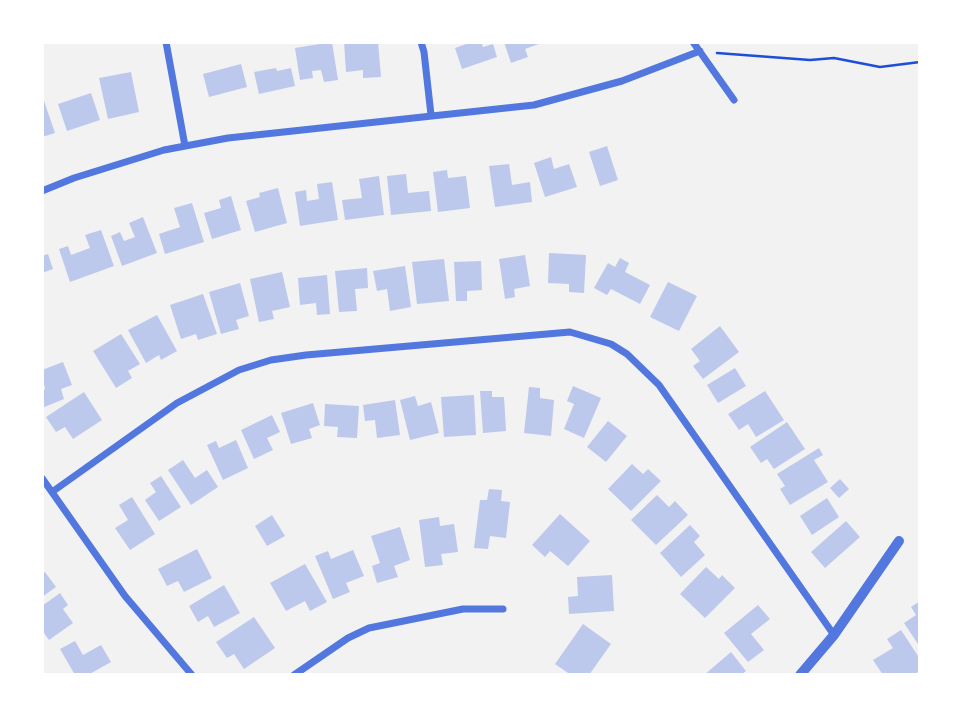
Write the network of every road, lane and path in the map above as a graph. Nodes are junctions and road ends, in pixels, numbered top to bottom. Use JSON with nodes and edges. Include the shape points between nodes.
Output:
{"nodes":[{"id":1,"x":166,"y":42,"type":"edge"},
{"id":2,"x":421,"y":42,"type":"edge"},
{"id":3,"x":693,"y":42,"type":"edge"},
{"id":4,"x":700,"y":51,"type":"junction"},
{"id":5,"x":920,"y":62,"type":"edge"},
{"id":6,"x":734,"y":100,"type":"dead end"},
{"id":7,"x":430,"y":115,"type":"junction"},
{"id":8,"x":185,"y":146,"type":"junction"},
{"id":9,"x":42,"y":191,"type":"edge"},
{"id":10,"x":42,"y":478,"type":"edge"},
{"id":11,"x":52,"y":492,"type":"junction"},
{"id":12,"x":899,"y":541,"type":"dead end"},
{"id":13,"x":503,"y":609,"type":"dead end"},
{"id":14,"x":834,"y":635,"type":"junction"},
{"id":15,"x":192,"y":675,"type":"edge"},
{"id":16,"x":294,"y":675,"type":"edge"},
{"id":17,"x":800,"y":675,"type":"edge"}],
"edges":[{"from":1,"to":8,"type":"street"},
{"from":2,"to":7,"type":"street"},
{"from":3,"to":4,"type":"street"},
{"from":4,"to":5,"type":"path","via":[[834,58],[880,67]]},
{"from":4,"to":6,"type":"street"},
{"from":4,"to":7,"type":"street","via":[[561,99],[508,109]]},
{"from":7,"to":8,"type":"street","via":[[275,131]]},
{"from":8,"to":9,"type":"street","via":[[119,163]]},
{"from":10,"to":11,"type":"street"},
{"from":11,"to":14,"type":"street","via":[[177,403],[239,370],[271,360],[570,332],[611,344],[659,385]]},
{"from":11,"to":15,"type":"street","via":[[125,596]]},
{"from":12,"to":14,"type":"street"},
{"from":13,"to":16,"type":"street","via":[[463,609],[369,628]]},
{"from":14,"to":17,"type":"street"}]}
